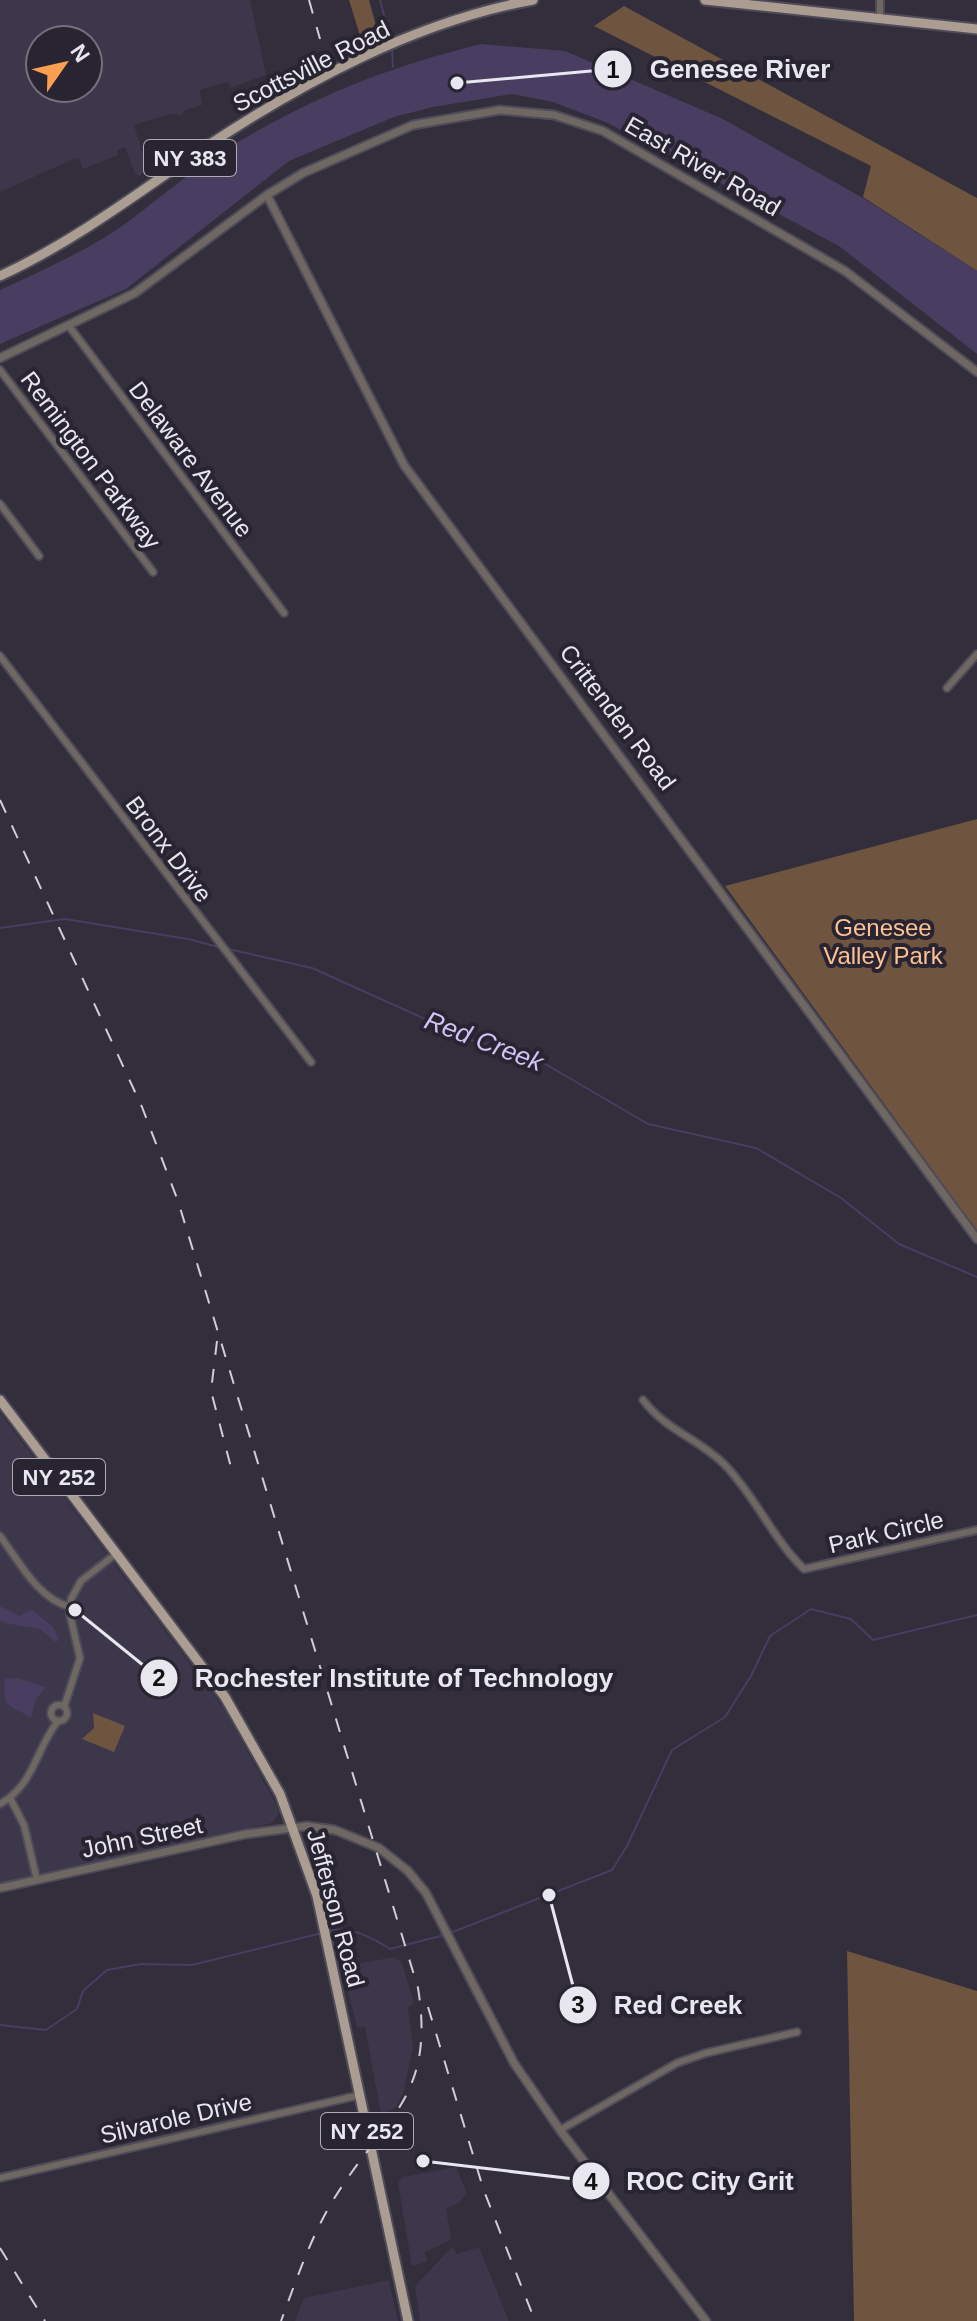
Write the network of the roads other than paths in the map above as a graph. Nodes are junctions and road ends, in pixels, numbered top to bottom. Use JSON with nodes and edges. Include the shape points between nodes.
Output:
{"nodes":[{"id":1,"x":533,"y":0,"type":"edge"},
{"id":2,"x":705,"y":0,"type":"edge"},
{"id":3,"x":880,"y":0,"type":"edge"},
{"id":4,"x":880,"y":19,"type":"junction"},
{"id":5,"x":977,"y":29,"type":"edge"},
{"id":6,"x":267,"y":195,"type":"junction"},
{"id":7,"x":0,"y":276,"type":"edge"},
{"id":8,"x":69,"y":326,"type":"junction"},
{"id":9,"x":0,"y":358,"type":"edge"},
{"id":10,"x":0,"y":370,"type":"edge"},
{"id":11,"x":977,"y":372,"type":"edge"},
{"id":12,"x":0,"y":504,"type":"edge"},
{"id":13,"x":39,"y":556,"type":"dead end"},
{"id":14,"x":153,"y":572,"type":"dead end"},
{"id":15,"x":284,"y":613,"type":"dead end"},
{"id":16,"x":977,"y":654,"type":"edge"},
{"id":17,"x":0,"y":656,"type":"edge"},
{"id":18,"x":947,"y":688,"type":"dead end"},
{"id":19,"x":311,"y":1062,"type":"dead end"},
{"id":20,"x":977,"y":1239,"type":"edge"},
{"id":21,"x":0,"y":1400,"type":"edge"},
{"id":22,"x":643,"y":1400,"type":"dead end"},
{"id":23,"x":977,"y":1530,"type":"edge"},
{"id":24,"x":0,"y":1536,"type":"edge"},
{"id":25,"x":117,"y":1553,"type":"junction"},
{"id":26,"x":70,"y":1607,"type":"junction"},
{"id":27,"x":63,"y":1704,"type":"junction"},
{"id":28,"x":56,"y":1720,"type":"junction"},
{"id":29,"x":10,"y":1798,"type":"junction"},
{"id":30,"x":0,"y":1804,"type":"edge"},
{"id":31,"x":294,"y":1827,"type":"junction"},
{"id":32,"x":37,"y":1880,"type":"junction"},
{"id":33,"x":0,"y":1888,"type":"edge"},
{"id":34,"x":797,"y":2032,"type":"dead end"},
{"id":35,"x":360,"y":2095,"type":"junction"},
{"id":36,"x":560,"y":2130,"type":"junction"},
{"id":37,"x":0,"y":2178,"type":"edge"},
{"id":38,"x":408,"y":2321,"type":"edge"},
{"id":39,"x":706,"y":2321,"type":"edge"}],
"edges":[{"from":1,"to":7,"type":"main road","name":"Scottsville Road","number":"NY 383","via":[[476,13],[384,49],[246,121],[82,232]]},
{"from":2,"to":4,"type":"main road"},
{"from":3,"to":4,"type":"street"},
{"from":4,"to":5,"type":"main road"},
{"from":6,"to":8,"type":"street","name":"East River Road","via":[[135,293]]},
{"from":6,"to":11,"type":"street","name":"East River Road","via":[[340,155],[413,125],[500,110],[554,115],[603,131],[845,271]]},
{"from":6,"to":20,"type":"street","name":"Crittenden Road","via":[[404,465]]},
{"from":8,"to":9,"type":"street","name":"East River Road"},
{"from":8,"to":15,"type":"street","name":"Delaware Avenue"},
{"from":10,"to":14,"type":"street","name":"Remington Parkway"},
{"from":12,"to":13,"type":"street"},
{"from":16,"to":18,"type":"street"},
{"from":17,"to":19,"type":"street","name":"Bronx Drive"},
{"from":21,"to":25,"type":"main road","name":"Jefferson Road","number":"NY 252"},
{"from":22,"to":23,"type":"street","name":"Park Circle","via":[[662,1422],[727,1468],[804,1569]]},
{"from":24,"to":26,"type":"street","via":[[43,1593]]},
{"from":25,"to":26,"type":"street","via":[[81,1581]]},
{"from":25,"to":31,"type":"main road","name":"Jefferson Road","number":"NY 252","via":[[234,1710]]},
{"from":26,"to":27,"type":"street","via":[[80,1658]]},
{"from":27,"to":28,"type":"street","via":[[66,1715]]},
{"from":27,"to":28,"type":"street","via":[[52,1709]]},
{"from":28,"to":29,"type":"street","via":[[31,1775]]},
{"from":29,"to":30,"type":"street"},
{"from":29,"to":32,"type":"street","via":[[24,1825]]},
{"from":31,"to":32,"type":"street","name":"John Street"},
{"from":31,"to":35,"type":"main road","name":"Jefferson Road","number":"NY 252","via":[[324,1924]]},
{"from":31,"to":36,"type":"street","name":"John Street","via":[[335,1830],[379,1848],[414,1878],[503,2045]]},
{"from":32,"to":33,"type":"street","name":"John Street"},
{"from":34,"to":36,"type":"street","via":[[685,2060]]},
{"from":35,"to":37,"type":"street","name":"Silvarole Drive"},
{"from":35,"to":38,"type":"main road","name":"Jefferson Road","number":"NY 252"},
{"from":36,"to":39,"type":"street","name":"John Street"}]}
